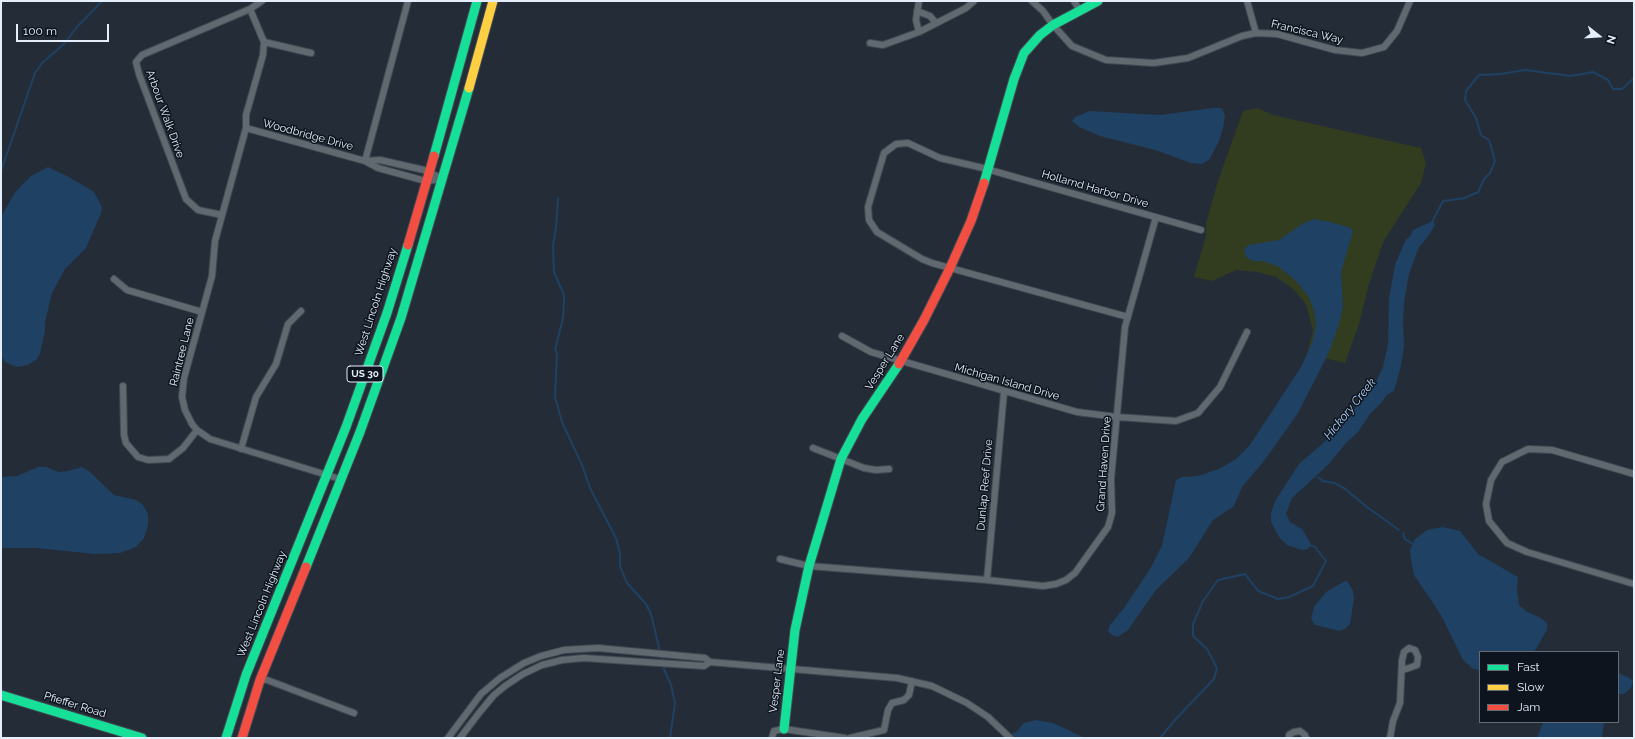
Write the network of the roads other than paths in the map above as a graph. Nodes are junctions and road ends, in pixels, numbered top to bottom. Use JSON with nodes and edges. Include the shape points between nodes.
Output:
{"nodes":[{"id":1,"x":262,"y":1,"type":"edge"},
{"id":2,"x":408,"y":1,"type":"edge"},
{"id":3,"x":477,"y":1,"type":"edge"},
{"id":4,"x":493,"y":1,"type":"edge"},
{"id":5,"x":919,"y":1,"type":"edge"},
{"id":6,"x":974,"y":1,"type":"edge"},
{"id":7,"x":1032,"y":1,"type":"edge"},
{"id":8,"x":1074,"y":1,"type":"edge"},
{"id":9,"x":1098,"y":1,"type":"edge"},
{"id":10,"x":1247,"y":1,"type":"edge"},
{"id":11,"x":1410,"y":1,"type":"edge"},
{"id":12,"x":250,"y":9,"type":"junction"},
{"id":13,"x":917,"y":11,"type":"junction"},
{"id":14,"x":1080,"y":11,"type":"junction"},
{"id":15,"x":936,"y":23,"type":"junction"},
{"id":16,"x":1053,"y":25,"type":"junction"},
{"id":17,"x":919,"y":32,"type":"junction"},
{"id":18,"x":1256,"y":32,"type":"junction"},
{"id":19,"x":264,"y":42,"type":"junction"},
{"id":20,"x":870,"y":43,"type":"dead end"},
{"id":21,"x":311,"y":53,"type":"dead end"},
{"id":22,"x":246,"y":128,"type":"junction"},
{"id":23,"x":365,"y":161,"type":"junction"},
{"id":24,"x":986,"y":169,"type":"junction"},
{"id":25,"x":430,"y":172,"type":"junction"},
{"id":26,"x":443,"y":179,"type":"junction"},
{"id":27,"x":427,"y":181,"type":"junction"},
{"id":28,"x":222,"y":215,"type":"junction"},
{"id":29,"x":1156,"y":217,"type":"junction"},
{"id":30,"x":1202,"y":230,"type":"dead end"},
{"id":31,"x":950,"y":268,"type":"junction"},
{"id":32,"x":114,"y":279,"type":"dead end"},
{"id":33,"x":301,"y":311,"type":"dead end"},
{"id":34,"x":202,"y":312,"type":"junction"},
{"id":35,"x":1128,"y":317,"type":"junction"},
{"id":36,"x":1247,"y":332,"type":"dead end"},
{"id":37,"x":842,"y":336,"type":"dead end"},
{"id":38,"x":900,"y":362,"type":"junction"},
{"id":39,"x":122,"y":386,"type":"dead end"},
{"id":40,"x":1004,"y":392,"type":"junction"},
{"id":41,"x":1117,"y":418,"type":"junction"},
{"id":42,"x":197,"y":430,"type":"junction"},
{"id":43,"x":813,"y":448,"type":"dead end"},
{"id":44,"x":241,"y":449,"type":"junction"},
{"id":45,"x":841,"y":460,"type":"junction"},
{"id":46,"x":889,"y":469,"type":"dead end"},
{"id":47,"x":1634,"y":474,"type":"edge"},
{"id":48,"x":326,"y":475,"type":"junction"},
{"id":49,"x":340,"y":479,"type":"junction"},
{"id":50,"x":780,"y":559,"type":"dead end"},
{"id":51,"x":809,"y":566,"type":"junction"},
{"id":52,"x":987,"y":580,"type":"junction"},
{"id":53,"x":1634,"y":584,"type":"edge"},
{"id":54,"x":710,"y":662,"type":"junction"},
{"id":55,"x":791,"y":669,"type":"junction"},
{"id":56,"x":1402,"y":670,"type":"dead end"},
{"id":57,"x":260,"y":680,"type":"junction"},
{"id":58,"x":912,"y":681,"type":"junction"},
{"id":59,"x":1,"y":694,"type":"edge"},
{"id":60,"x":354,"y":713,"type":"dead end"},
{"id":61,"x":784,"y":729,"type":"junction"},
{"id":62,"x":142,"y":738,"type":"edge"},
{"id":63,"x":226,"y":738,"type":"edge"},
{"id":64,"x":242,"y":738,"type":"edge"},
{"id":65,"x":448,"y":738,"type":"edge"},
{"id":66,"x":460,"y":738,"type":"edge"},
{"id":67,"x":772,"y":738,"type":"edge"},
{"id":68,"x":845,"y":738,"type":"edge"},
{"id":69,"x":850,"y":738,"type":"edge"},
{"id":70,"x":1010,"y":738,"type":"edge"},
{"id":71,"x":1288,"y":738,"type":"edge"},
{"id":72,"x":1306,"y":738,"type":"edge"},
{"id":73,"x":1390,"y":738,"type":"edge"}],
"edges":[{"from":1,"to":12,"type":"street","name":"Arbour Walk Drive"},
{"from":2,"to":23,"type":"street"},
{"from":3,"to":25,"type":"main road","name":"West Lincoln Highway","number":"US 30"},
{"from":4,"to":26,"type":"main road","number":"US 30"},
{"from":5,"to":13,"type":"street"},
{"from":6,"to":15,"type":"street","via":[[966,8]]},
{"from":7,"to":16,"type":"street","name":"Francisca Way"},
{"from":8,"to":14,"type":"street"},
{"from":9,"to":14,"type":"main road","name":"Vesper Lane"},
{"from":10,"to":18,"type":"street"},
{"from":11,"to":18,"type":"street","name":"Francisca Way","via":[[1397,31],[1384,47],[1362,53],[1335,50],[1277,34]]},
{"from":12,"to":19,"type":"street"},
{"from":12,"to":28,"type":"street","name":"Arbour Walk Drive","via":[[142,55],[136,62],[186,199],[198,210]]},
{"from":13,"to":15,"type":"street","via":[[930,16]]},
{"from":13,"to":17,"type":"street"},
{"from":14,"to":16,"type":"main road","name":"Vesper Lane"},
{"from":15,"to":17,"type":"street"},
{"from":16,"to":18,"type":"street","name":"Francisca Way","via":[[1072,46],[1106,60],[1132,63],[1188,58]]},
{"from":16,"to":24,"type":"main road","name":"Vesper Lane","via":[[1024,52]]},
{"from":17,"to":20,"type":"street","via":[[883,46]]},
{"from":19,"to":21,"type":"street"},
{"from":19,"to":22,"type":"street","name":"Raintree Lane","via":[[263,55],[246,115]]},
{"from":22,"to":23,"type":"street","name":"Woodbridge Drive"},
{"from":22,"to":28,"type":"street","name":"Raintree Lane"},
{"from":23,"to":25,"type":"street","name":"Woodbridge Drive","via":[[380,160]]},
{"from":23,"to":27,"type":"street","name":"Woodbridge Drive","via":[[378,168]]},
{"from":24,"to":29,"type":"street","name":"Hollarnd Harbor Drive"},
{"from":24,"to":31,"type":"main road","name":"Vesper Lane","via":[[971,221]]},
{"from":24,"to":31,"type":"street","name":"Hollarnd Harbor Drive","via":[[940,158],[908,143],[892,145],[881,159],[868,208],[871,224],[882,235],[922,259]]},
{"from":25,"to":26,"type":"street","name":"Woodbridge Drive"},
{"from":25,"to":27,"type":"main road","name":"West Lincoln Highway","number":"US 30"},
{"from":26,"to":27,"type":"street","name":"Woodbridge Drive"},
{"from":26,"to":49,"type":"main road","number":"US 30","via":[[401,318]]},
{"from":27,"to":48,"type":"main road","name":"West Lincoln Highway","number":"US 30","via":[[387,313]]},
{"from":28,"to":34,"type":"street","name":"Raintree Lane","via":[[213,247],[211,280]]},
{"from":29,"to":30,"type":"street","name":"Hollarnd Harbor Drive"},
{"from":29,"to":35,"type":"street","name":"Grand Haven Drive"},
{"from":31,"to":35,"type":"street"},
{"from":31,"to":38,"type":"main road","name":"Vesper Lane"},
{"from":32,"to":34,"type":"street","via":[[127,290]]},
{"from":33,"to":44,"type":"street","via":[[288,324],[276,364],[256,397]]},
{"from":34,"to":42,"type":"street","name":"Raintree Lane","via":[[182,391],[185,410]]},
{"from":35,"to":41,"type":"street","name":"Grand Haven Drive","via":[[1123,342]]},
{"from":36,"to":41,"type":"street","name":"Michigan Island Drive","via":[[1220,388],[1198,413],[1176,421]]},
{"from":37,"to":38,"type":"street","name":"Michigan Island Drive","via":[[871,352]]},
{"from":38,"to":40,"type":"street","name":"Michigan Island Drive"},
{"from":38,"to":45,"type":"main road","name":"Vesper Lane","via":[[862,419]]},
{"from":39,"to":42,"type":"street","via":[[124,435],[126,443],[138,457],[148,460],[169,459],[183,448]]},
{"from":40,"to":41,"type":"street","name":"Michigan Island Drive","via":[[1077,412]]},
{"from":40,"to":52,"type":"street","name":"Dunlap Reef Drive"},
{"from":41,"to":52,"type":"street","name":"Grand Haven Drive","via":[[1111,479],[1112,513],[1108,527],[1075,573],[1066,580],[1043,586]]},
{"from":42,"to":44,"type":"street","name":"Raintree Lane","via":[[216,442]]},
{"from":43,"to":45,"type":"street"},
{"from":44,"to":48,"type":"street","name":"Raintree Lane"},
{"from":45,"to":46,"type":"street","via":[[864,468]]},
{"from":45,"to":51,"type":"main road","name":"Vesper Lane"},
{"from":47,"to":53,"type":"street","via":[[1552,450],[1528,449],[1502,462],[1491,480],[1486,504],[1489,521],[1507,543],[1527,552]]},
{"from":48,"to":49,"type":"street","name":"Raintree Lane"},
{"from":48,"to":63,"type":"main road","name":"West Lincoln Highway","number":"US 30","via":[[246,675]]},
{"from":49,"to":57,"type":"main road","number":"US 30"},
{"from":50,"to":51,"type":"street","name":"Grand Haven Drive"},
{"from":51,"to":52,"type":"street","name":"Grand Haven Drive"},
{"from":51,"to":55,"type":"main road","name":"Vesper Lane","via":[[795,630]]},
{"from":54,"to":55,"type":"street"},
{"from":54,"to":65,"type":"street","via":[[705,658],[598,648],[564,650],[541,656],[500,678],[481,694]]},
{"from":54,"to":66,"type":"street","via":[[704,666],[584,658],[542,665],[505,686]]},
{"from":55,"to":58,"type":"street"},
{"from":55,"to":61,"type":"main road","name":"Vesper Lane"},
{"from":56,"to":73,"type":"street","via":[[1400,703]]},
{"from":57,"to":60,"type":"street","via":[[267,680]]},
{"from":57,"to":64,"type":"main road","number":"US 30"},
{"from":58,"to":69,"type":"street","via":[[909,695],[904,700],[892,703],[884,730]]},
{"from":58,"to":70,"type":"street","via":[[932,686],[962,700],[988,717]]},
{"from":59,"to":62,"type":"main road","name":"Pfieffer Road"},
{"from":61,"to":67,"type":"street","via":[[774,731]]},
{"from":61,"to":68,"type":"street"},
{"from":71,"to":72,"type":"street","via":[[1294,732],[1300,731]]}]}
